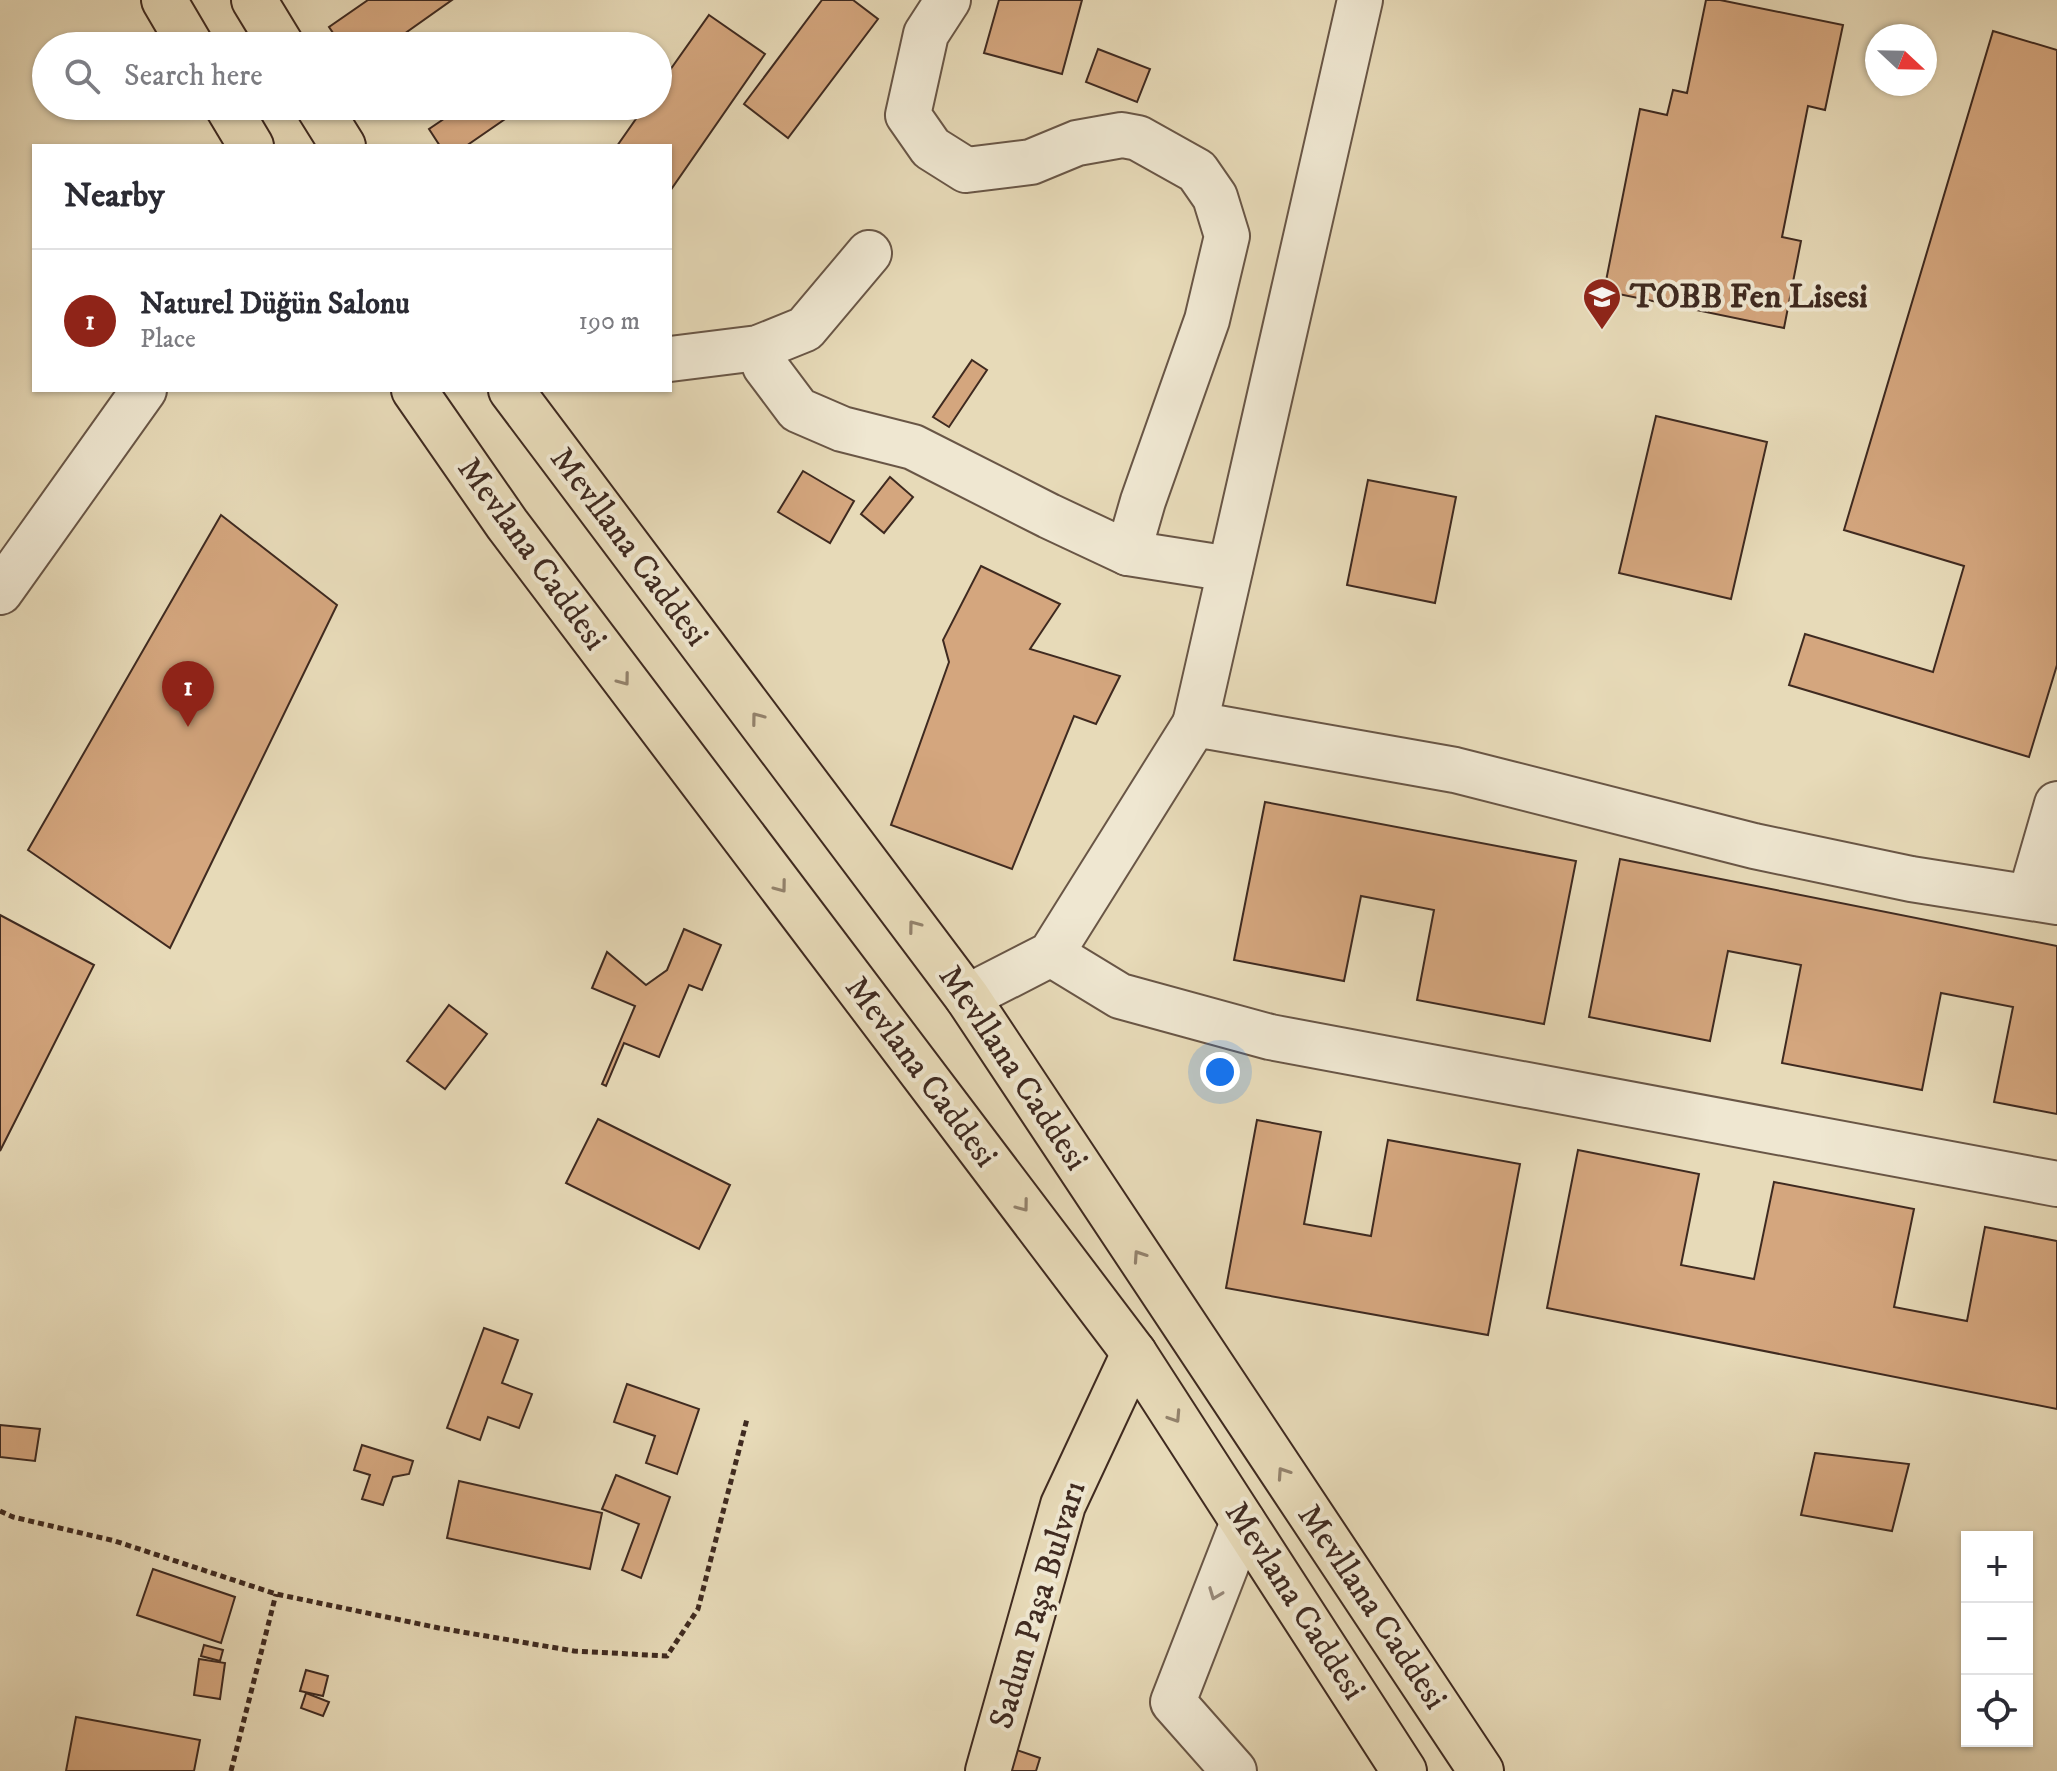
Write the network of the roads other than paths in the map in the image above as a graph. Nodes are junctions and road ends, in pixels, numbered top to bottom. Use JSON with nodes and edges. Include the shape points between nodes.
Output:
{"nodes":[{"id":1,"x":164,"y":0,"type":"edge"},
{"id":2,"x":254,"y":0,"type":"edge"},
{"id":3,"x":948,"y":0,"type":"edge"},
{"id":4,"x":1360,"y":0,"type":"edge"},
{"id":5,"x":183,"y":32,"type":"edge"},
{"id":6,"x":273,"y":32,"type":"edge"},
{"id":7,"x":235,"y":120,"type":"edge"},
{"id":8,"x":327,"y":120,"type":"edge"},
{"id":9,"x":250,"y":144,"type":"edge"},
{"id":10,"x":342,"y":144,"type":"edge"},
{"id":11,"x":869,"y":253,"type":"dead end"},
{"id":12,"x":758,"y":348,"type":"junction"},
{"id":13,"x":672,"y":359,"type":"edge"},
{"id":14,"x":143,"y":392,"type":"edge"},
{"id":15,"x":415,"y":392,"type":"edge"},
{"id":16,"x":513,"y":392,"type":"edge"},
{"id":17,"x":1128,"y":553,"type":"junction"},
{"id":18,"x":1230,"y":569,"type":"junction"},
{"id":19,"x":0,"y":592,"type":"edge"},
{"id":20,"x":1195,"y":724,"type":"junction"},
{"id":21,"x":2057,"y":804,"type":"edge"},
{"id":22,"x":2044,"y":900,"type":"edge"},
{"id":23,"x":1051,"y":954,"type":"junction"},
{"id":24,"x":967,"y":997,"type":"junction"},
{"id":25,"x":2057,"y":1184,"type":"edge"},
{"id":26,"x":1134,"y":1353,"type":"junction"},
{"id":27,"x":1243,"y":1522,"type":"junction"},
{"id":28,"x":988,"y":1771,"type":"edge"},
{"id":29,"x":1234,"y":1771,"type":"edge"},
{"id":30,"x":1404,"y":1771,"type":"edge"},
{"id":31,"x":1481,"y":1771,"type":"edge"}],
"edges":[{"from":1,"to":5,"type":"main road"},
{"from":2,"to":6,"type":"main road"},
{"from":3,"to":17,"type":"street","via":[[926,34],[908,115],[931,148],[966,170],[1031,162],[1077,143],[1122,135],[1138,138],[1197,171],[1215,197],[1227,236],[1207,320]]},
{"from":4,"to":18,"type":"street"},
{"from":7,"to":9,"type":"main road"},
{"from":8,"to":10,"type":"main road"},
{"from":11,"to":12,"type":"street","via":[[805,329]]},
{"from":12,"to":13,"type":"street"},
{"from":12,"to":17,"type":"street","via":[[798,410],[842,429],[913,447]]},
{"from":14,"to":19,"type":"street"},
{"from":15,"to":26,"type":"main road","name":"Mevlana Caddesi","one_way":true,"via":[[507,524]]},
{"from":24,"to":16,"type":"main road","name":"Mevllana Caddesi","one_way":true},
{"from":17,"to":18,"type":"street"},
{"from":18,"to":20,"type":"street"},
{"from":20,"to":22,"type":"street","via":[[1455,770],[1754,846]]},
{"from":20,"to":23,"type":"street"},
{"from":21,"to":22,"type":"street"},
{"from":23,"to":24,"type":"street"},
{"from":23,"to":25,"type":"street","via":[[1120,996],[1270,1037]]},
{"from":31,"to":24,"type":"main road","name":"Mevllana Caddesi","one_way":true},
{"from":26,"to":27,"type":"main road","name":"Mevlana Caddesi","one_way":true},
{"from":26,"to":28,"type":"main road","name":"Sadun Paşa Bulvarı","via":[[1063,1505]]},
{"from":27,"to":29,"type":"street","one_way":true,"via":[[1173,1702]]},
{"from":27,"to":30,"type":"main road","name":"Mevlana Caddesi"}]}
